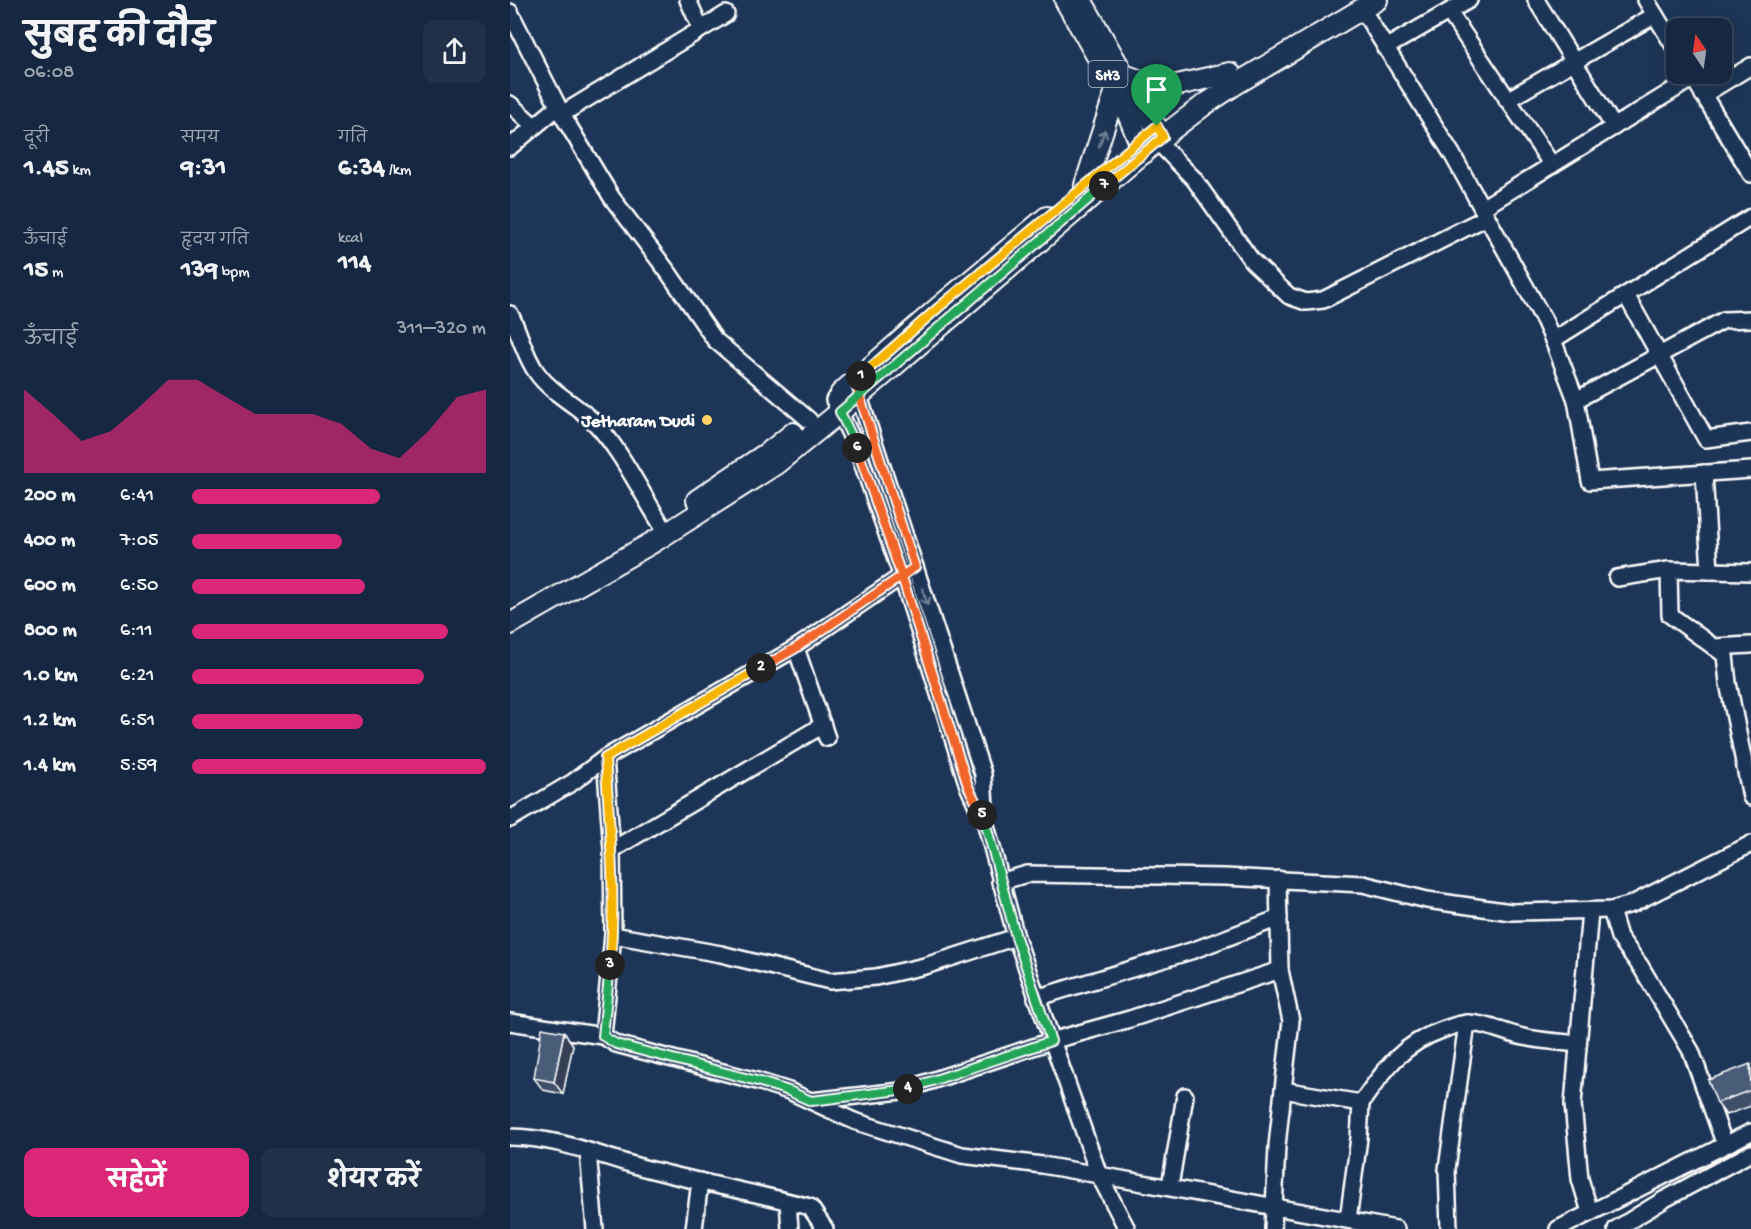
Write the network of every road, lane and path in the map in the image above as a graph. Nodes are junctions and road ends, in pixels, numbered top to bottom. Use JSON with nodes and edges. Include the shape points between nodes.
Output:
{"nodes":[{"id":1,"x":688,"y":0,"type":"edge"},
{"id":2,"x":1065,"y":0,"type":"edge"},
{"id":3,"x":1082,"y":0,"type":"edge"},
{"id":4,"x":1469,"y":0,"type":"edge"},
{"id":5,"x":1536,"y":0,"type":"edge"},
{"id":6,"x":1646,"y":0,"type":"edge"},
{"id":7,"x":1364,"y":3,"type":"edge"},
{"id":8,"x":510,"y":12,"type":"edge"},
{"id":9,"x":1449,"y":12,"type":"junction"},
{"id":10,"x":726,"y":14,"type":"dead end"},
{"id":11,"x":1655,"y":15,"type":"junction"},
{"id":12,"x":701,"y":29,"type":"junction"},
{"id":13,"x":1666,"y":33,"type":"edge"},
{"id":14,"x":1385,"y":48,"type":"junction"},
{"id":15,"x":1573,"y":62,"type":"junction"},
{"id":16,"x":1751,"y":66,"type":"edge"},
{"id":17,"x":1230,"y":73,"type":"junction"},
{"id":18,"x":1120,"y":82,"type":"junction"},
{"id":19,"x":1680,"y":84,"type":"edge"},
{"id":20,"x":1697,"y":84,"type":"edge"},
{"id":21,"x":1703,"y":95,"type":"junction"},
{"id":22,"x":1507,"y":100,"type":"junction"},
{"id":23,"x":510,"y":104,"type":"edge"},
{"id":24,"x":560,"y":110,"type":"junction"},
{"id":25,"x":534,"y":126,"type":"junction"},
{"id":26,"x":1614,"y":127,"type":"junction"},
{"id":27,"x":1152,"y":140,"type":"junction"},
{"id":28,"x":510,"y":147,"type":"edge"},
{"id":29,"x":1552,"y":165,"type":"junction"},
{"id":30,"x":1751,"y":174,"type":"edge"},
{"id":31,"x":1085,"y":185,"type":"junction"},
{"id":32,"x":1484,"y":212,"type":"junction"},
{"id":33,"x":1751,"y":218,"type":"edge"},
{"id":34,"x":1626,"y":295,"type":"junction"},
{"id":35,"x":510,"y":314,"type":"edge"},
{"id":36,"x":1751,"y":319,"type":"edge"},
{"id":37,"x":1553,"y":340,"type":"junction"},
{"id":38,"x":1660,"y":356,"type":"junction"},
{"id":39,"x":857,"y":388,"type":"junction"},
{"id":40,"x":1576,"y":400,"type":"junction"},
{"id":41,"x":837,"y":406,"type":"junction"},
{"id":42,"x":809,"y":420,"type":"junction"},
{"id":43,"x":1751,"y":433,"type":"edge"},
{"id":44,"x":1751,"y":470,"type":"edge"},
{"id":45,"x":1704,"y":473,"type":"junction"},
{"id":46,"x":661,"y":524,"type":"junction"},
{"id":47,"x":915,"y":567,"type":"junction"},
{"id":48,"x":1669,"y":570,"type":"junction"},
{"id":49,"x":1710,"y":571,"type":"junction"},
{"id":50,"x":1751,"y":572,"type":"edge"},
{"id":51,"x":902,"y":577,"type":"junction"},
{"id":52,"x":1617,"y":578,"type":"dead end"},
{"id":53,"x":510,"y":609,"type":"edge"},
{"id":54,"x":510,"y":624,"type":"edge"},
{"id":55,"x":1751,"y":645,"type":"edge"},
{"id":56,"x":1714,"y":647,"type":"junction"},
{"id":57,"x":796,"y":648,"type":"junction"},
{"id":58,"x":605,"y":758,"type":"junction"},
{"id":59,"x":1747,"y":762,"type":"edge"},
{"id":60,"x":1751,"y":797,"type":"edge"},
{"id":61,"x":510,"y":819,"type":"edge"},
{"id":62,"x":986,"y":825,"type":"junction"},
{"id":63,"x":1751,"y":844,"type":"edge"},
{"id":64,"x":612,"y":850,"type":"junction"},
{"id":65,"x":1278,"y":879,"type":"junction"},
{"id":66,"x":1000,"y":882,"type":"junction"},
{"id":67,"x":1611,"y":910,"type":"junction"},
{"id":68,"x":1590,"y":911,"type":"junction"},
{"id":69,"x":1279,"y":918,"type":"junction"},
{"id":70,"x":613,"y":935,"type":"junction"},
{"id":71,"x":1016,"y":937,"type":"junction"},
{"id":72,"x":1280,"y":970,"type":"junction"},
{"id":73,"x":1036,"y":998,"type":"junction"},
{"id":74,"x":510,"y":1022,"type":"edge"},
{"id":75,"x":1467,"y":1023,"type":"junction"},
{"id":76,"x":603,"y":1036,"type":"junction"},
{"id":77,"x":1051,"y":1041,"type":"junction"},
{"id":78,"x":1578,"y":1044,"type":"junction"},
{"id":79,"x":1283,"y":1090,"type":"junction"},
{"id":80,"x":1185,"y":1096,"type":"dead end"},
{"id":81,"x":811,"y":1101,"type":"junction"},
{"id":82,"x":1361,"y":1103,"type":"junction"},
{"id":83,"x":1751,"y":1132,"type":"edge"},
{"id":84,"x":510,"y":1137,"type":"edge"},
{"id":85,"x":1725,"y":1145,"type":"junction"},
{"id":86,"x":588,"y":1152,"type":"junction"},
{"id":87,"x":1751,"y":1153,"type":"edge"},
{"id":88,"x":1099,"y":1175,"type":"junction"},
{"id":89,"x":700,"y":1181,"type":"junction"},
{"id":90,"x":1170,"y":1186,"type":"junction"},
{"id":91,"x":788,"y":1202,"type":"junction"},
{"id":92,"x":1275,"y":1208,"type":"junction"},
{"id":93,"x":1590,"y":1212,"type":"junction"},
{"id":94,"x":1348,"y":1220,"type":"junction"},
{"id":95,"x":595,"y":1229,"type":"edge"},
{"id":96,"x":694,"y":1229,"type":"edge"},
{"id":97,"x":790,"y":1229,"type":"edge"},
{"id":98,"x":825,"y":1229,"type":"edge"},
{"id":99,"x":1127,"y":1229,"type":"edge"},
{"id":100,"x":1273,"y":1229,"type":"edge"},
{"id":101,"x":1396,"y":1229,"type":"edge"},
{"id":102,"x":1449,"y":1229,"type":"edge"},
{"id":103,"x":1558,"y":1229,"type":"edge"},
{"id":104,"x":1617,"y":1229,"type":"edge"}],
"edges":[{"from":1,"to":12,"type":"street"},
{"from":2,"to":18,"type":"main road","number":"SH3"},
{"from":3,"to":18,"type":"main road","number":"SH3"},
{"from":4,"to":9,"type":"street"},
{"from":5,"to":15,"type":"street"},
{"from":6,"to":11,"type":"street"},
{"from":7,"to":14,"type":"street"},
{"from":7,"to":17,"type":"main road"},
{"from":7,"to":27,"type":"main road"},
{"from":8,"to":24,"type":"street"},
{"from":9,"to":14,"type":"street"},
{"from":9,"to":22,"type":"street"},
{"from":10,"to":12,"type":"street"},
{"from":11,"to":13,"type":"street"},
{"from":11,"to":15,"type":"street"},
{"from":12,"to":24,"type":"street"},
{"from":14,"to":32,"type":"street"},
{"from":15,"to":22,"type":"street"},
{"from":15,"to":26,"type":"street"},
{"from":16,"to":21,"type":"street"},
{"from":17,"to":18,"type":"main road","via":[[1173,86]]},
{"from":17,"to":27,"type":"main road","via":[[1190,100]]},
{"from":18,"to":27,"type":"main road","number":"SH3"},
{"from":31,"to":18,"type":"main road","one_way":true},
{"from":19,"to":26,"type":"street"},
{"from":20,"to":21,"type":"street"},
{"from":21,"to":30,"type":"street"},
{"from":22,"to":29,"type":"street"},
{"from":23,"to":25,"type":"street"},
{"from":24,"to":25,"type":"street"},
{"from":24,"to":42,"type":"street","via":[[612,198],[715,340]]},
{"from":25,"to":28,"type":"street"},
{"from":26,"to":29,"type":"street"},
{"from":27,"to":31,"type":"main road"},
{"from":27,"to":32,"type":"street","via":[[1194,179],[1252,261],[1289,296],[1306,302],[1323,300],[1339,292]]},
{"from":27,"to":39,"type":"main road"},
{"from":29,"to":32,"type":"street"},
{"from":31,"to":39,"type":"main road","via":[[938,308]]},
{"from":32,"to":37,"type":"street"},
{"from":33,"to":34,"type":"street"},
{"from":34,"to":37,"type":"street"},
{"from":34,"to":38,"type":"street"},
{"from":35,"to":46,"type":"street","via":[[536,371],[606,436]]},
{"from":36,"to":38,"type":"street","via":[[1724,320]]},
{"from":37,"to":40,"type":"street"},
{"from":38,"to":40,"type":"street"},
{"from":38,"to":43,"type":"street","via":[[1706,439]]},
{"from":39,"to":41,"type":"main road"},
{"from":39,"to":47,"type":"street"},
{"from":40,"to":45,"type":"street","via":[[1590,481]]},
{"from":41,"to":42,"type":"main road"},
{"from":41,"to":51,"type":"street","via":[[858,451]]},
{"from":41,"to":54,"type":"main road","via":[[776,464],[730,495]]},
{"from":42,"to":46,"type":"main road","via":[[773,449]]},
{"from":44,"to":45,"type":"street"},
{"from":45,"to":49,"type":"street"},
{"from":46,"to":53,"type":"main road"},
{"from":47,"to":51,"type":"street"},
{"from":47,"to":62,"type":"street","one_way":true,"via":[[983,774]]},
{"from":48,"to":49,"type":"street"},
{"from":48,"to":52,"type":"street"},
{"from":48,"to":56,"type":"street","via":[[1670,615]]},
{"from":49,"to":50,"type":"street"},
{"from":51,"to":57,"type":"street"},
{"from":51,"to":62,"type":"street","via":[[968,786]]},
{"from":55,"to":56,"type":"street"},
{"from":56,"to":59,"type":"street","via":[[1725,655]]},
{"from":57,"to":58,"type":"street"},
{"from":57,"to":64,"type":"street","via":[[825,732]]},
{"from":58,"to":61,"type":"street"},
{"from":58,"to":64,"type":"street"},
{"from":59,"to":60,"type":"street"},
{"from":62,"to":66,"type":"street"},
{"from":63,"to":67,"type":"street","via":[[1632,904]]},
{"from":64,"to":70,"type":"street"},
{"from":65,"to":66,"type":"street","via":[[1027,874]]},
{"from":65,"to":68,"type":"street","via":[[1363,884],[1427,900],[1511,912]]},
{"from":65,"to":69,"type":"street"},
{"from":66,"to":71,"type":"street"},
{"from":67,"to":68,"type":"street"},
{"from":67,"to":85,"type":"street","via":[[1619,937],[1691,1051]]},
{"from":68,"to":78,"type":"street"},
{"from":69,"to":72,"type":"street"},
{"from":69,"to":73,"type":"street","via":[[1184,953]]},
{"from":70,"to":71,"type":"street","via":[[721,954],[830,981],[876,977],[915,968]]},
{"from":70,"to":76,"type":"street"},
{"from":71,"to":73,"type":"street"},
{"from":72,"to":77,"type":"street"},
{"from":72,"to":79,"type":"street","via":[[1291,1022]]},
{"from":73,"to":77,"type":"street"},
{"from":74,"to":76,"type":"street"},
{"from":75,"to":78,"type":"street","via":[[1488,1025],[1522,1037]]},
{"from":75,"to":82,"type":"street","via":[[1427,1035],[1403,1050]]},
{"from":75,"to":102,"type":"street","via":[[1447,1169]]},
{"from":76,"to":81,"type":"street","via":[[616,1044],[757,1081]]},
{"from":77,"to":81,"type":"street","via":[[901,1091]]},
{"from":77,"to":88,"type":"street"},
{"from":78,"to":93,"type":"street","via":[[1573,1104],[1580,1179]]},
{"from":79,"to":82,"type":"street"},
{"from":79,"to":92,"type":"street"},
{"from":80,"to":90,"type":"street"},
{"from":81,"to":88,"type":"street","via":[[854,1121],[962,1155]]},
{"from":82,"to":94,"type":"street"},
{"from":83,"to":85,"type":"street"},
{"from":84,"to":86,"type":"street","via":[[556,1141]]},
{"from":85,"to":93,"type":"street"},
{"from":86,"to":89,"type":"street"},
{"from":86,"to":95,"type":"street"},
{"from":87,"to":104,"type":"street"},
{"from":88,"to":90,"type":"street"},
{"from":88,"to":99,"type":"street"},
{"from":89,"to":91,"type":"street"},
{"from":89,"to":96,"type":"street"},
{"from":90,"to":92,"type":"street"},
{"from":91,"to":97,"type":"street"},
{"from":91,"to":98,"type":"street","via":[[810,1207]]},
{"from":92,"to":94,"type":"street"},
{"from":92,"to":100,"type":"street"},
{"from":93,"to":103,"type":"street"},
{"from":94,"to":101,"type":"street"}]}
